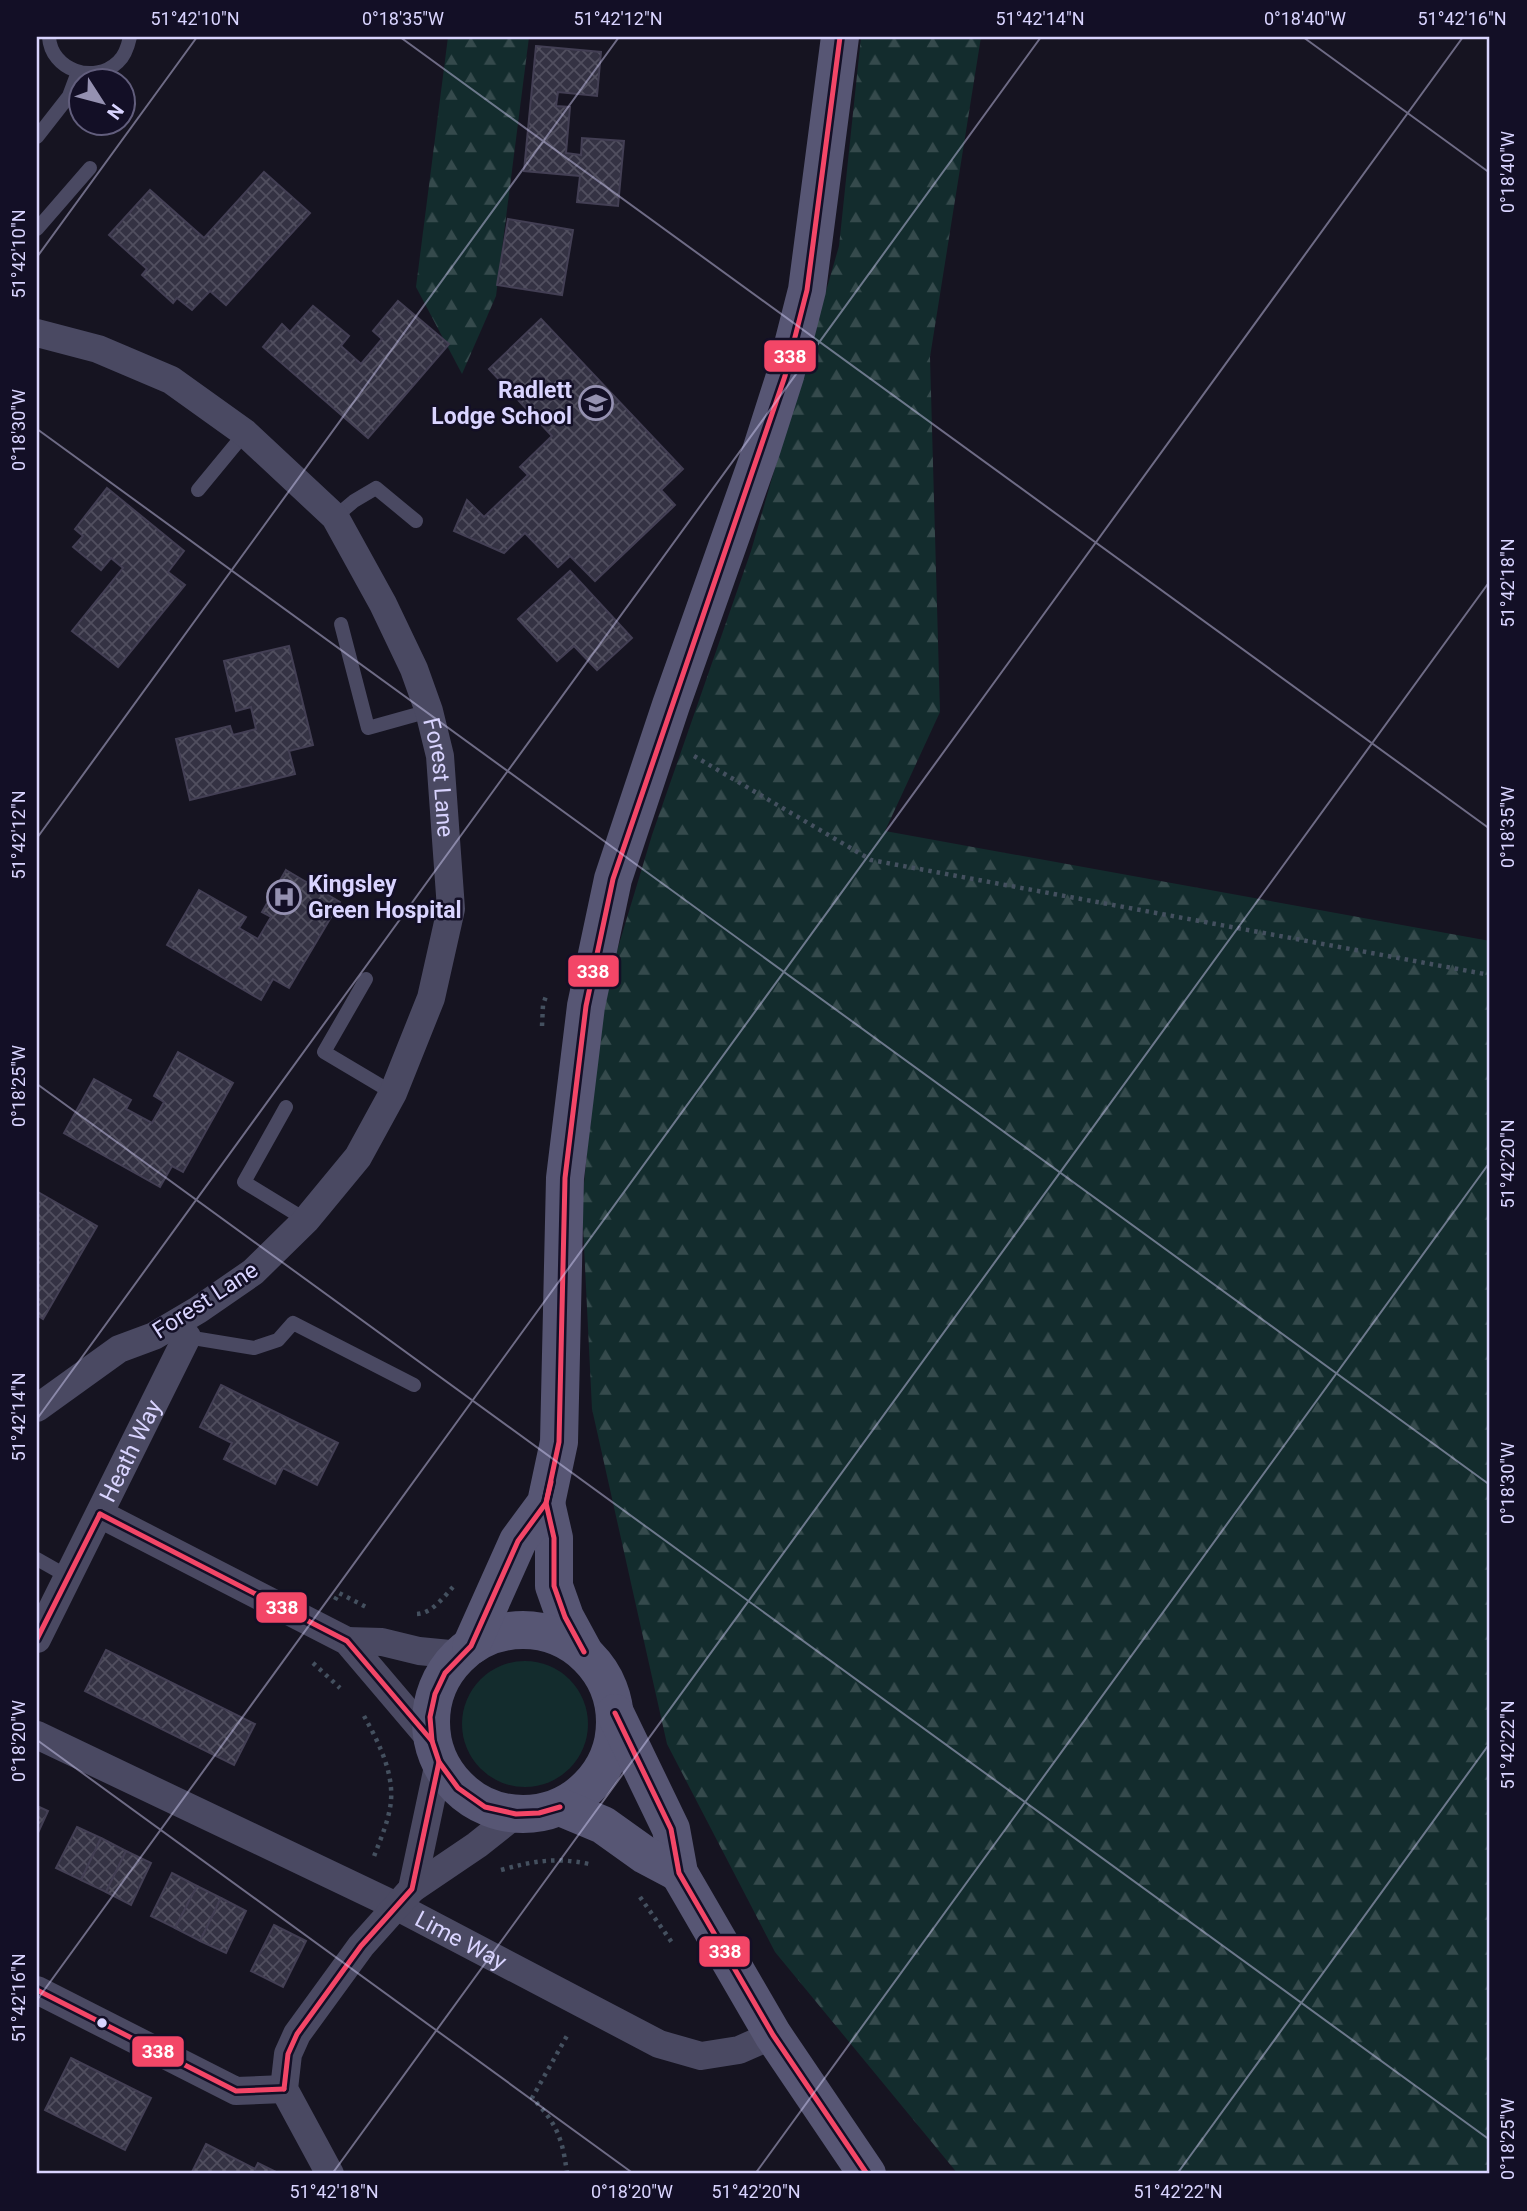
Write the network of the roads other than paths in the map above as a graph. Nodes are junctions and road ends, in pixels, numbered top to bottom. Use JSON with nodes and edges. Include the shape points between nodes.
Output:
{"nodes":[{"id":1,"x":49,"y":37,"type":"edge"},
{"id":2,"x":130,"y":37,"type":"edge"},
{"id":3,"x":840,"y":37,"type":"edge"},
{"id":4,"x":66,"y":66,"type":"edge"},
{"id":5,"x":112,"y":66,"type":"edge"},
{"id":6,"x":66,"y":100,"type":"edge"},
{"id":7,"x":37,"y":137,"type":"edge"},
{"id":8,"x":90,"y":168,"type":"dead end"},
{"id":9,"x":37,"y":229,"type":"edge"},
{"id":10,"x":37,"y":332,"type":"edge"},
{"id":11,"x":244,"y":433,"type":"junction"},
{"id":12,"x":198,"y":490,"type":"dead end"},
{"id":13,"x":335,"y":517,"type":"junction"},
{"id":14,"x":416,"y":521,"type":"dead end"},
{"id":15,"x":341,"y":624,"type":"dead end"},
{"id":16,"x":429,"y":711,"type":"junction"},
{"id":17,"x":366,"y":979,"type":"dead end"},
{"id":18,"x":393,"y":1093,"type":"junction"},
{"id":19,"x":286,"y":1107,"type":"dead end"},
{"id":20,"x":306,"y":1220,"type":"junction"},
{"id":21,"x":187,"y":1337,"type":"joint"},
{"id":22,"x":414,"y":1385,"type":"dead end"},
{"id":23,"x":37,"y":1408,"type":"edge"},
{"id":24,"x":546,"y":1503,"type":"junction"},
{"id":25,"x":100,"y":1514,"type":"junction"},
{"id":26,"x":37,"y":1559,"type":"edge"},
{"id":27,"x":67,"y":1576,"type":"junction"},
{"id":28,"x":37,"y":1639,"type":"edge"},
{"id":29,"x":347,"y":1640,"type":"junction"},
{"id":30,"x":465,"y":1650,"type":"junction"},
{"id":31,"x":584,"y":1653,"type":"junction"},
{"id":32,"x":615,"y":1713,"type":"junction"},
{"id":33,"x":37,"y":1735,"type":"edge"},
{"id":34,"x":436,"y":1751,"type":"junction"},
{"id":35,"x":560,"y":1807,"type":"junction"},
{"id":36,"x":516,"y":1814,"type":"junction"},
{"id":37,"x":679,"y":1873,"type":"junction"},
{"id":38,"x":404,"y":1898,"type":"junction"},
{"id":39,"x":37,"y":1990,"type":"edge"},
{"id":40,"x":773,"y":2035,"type":"junction"},
{"id":41,"x":284,"y":2089,"type":"junction"},
{"id":42,"x":330,"y":2174,"type":"edge"},
{"id":43,"x":867,"y":2174,"type":"edge"}],
"edges":[{"from":1,"to":4,"type":"lane","via":[[55,56]]},
{"from":2,"to":5,"type":"lane"},
{"from":3,"to":24,"type":"main road","via":[[807,290],[792,351],[612,879],[586,1006],[565,1178],[559,1441]]},
{"from":6,"to":7,"type":"lane"},
{"from":8,"to":9,"type":"lane"},
{"from":10,"to":11,"type":"street","name":"Forest Lane","via":[[98,349],[171,380]]},
{"from":11,"to":12,"type":"lane"},
{"from":11,"to":13,"type":"street","name":"Forest Lane"},
{"from":13,"to":14,"type":"lane","via":[[376,488]]},
{"from":13,"to":16,"type":"street","name":"Forest Lane","via":[[383,604]]},
{"from":15,"to":16,"type":"lane","via":[[368,728]]},
{"from":16,"to":18,"type":"street","name":"Forest Lane","via":[[440,755],[451,909],[431,998]]},
{"from":17,"to":18,"type":"lane","via":[[324,1052]]},
{"from":18,"to":20,"type":"street","name":"Forest Lane","via":[[358,1157]]},
{"from":19,"to":20,"type":"lane","via":[[244,1182]]},
{"from":20,"to":23,"type":"street","name":"Forest Lane","via":[[253,1272],[154,1336],[118,1349]]},
{"from":21,"to":22,"type":"lane","via":[[254,1348],[278,1340],[293,1323]]},
{"from":21,"to":25,"type":"street","name":"Heath Way"},
{"from":24,"to":30,"type":"main road","via":[[518,1541]]},
{"from":24,"to":31,"type":"main road","via":[[554,1538],[554,1586]]},
{"from":25,"to":27,"type":"street","name":"Heath Way"},
{"from":25,"to":29,"type":"street"},
{"from":26,"to":27,"type":"lane"},
{"from":27,"to":28,"type":"street","name":"Heath Way"},
{"from":29,"to":30,"type":"street","via":[[419,1651]]},
{"from":29,"to":34,"type":"street"},
{"from":30,"to":31,"type":"main road","via":[[498,1633],[529,1630],[558,1636]]},
{"from":30,"to":34,"type":"main road","via":[[444,1673],[435,1694],[430,1717]]},
{"from":31,"to":32,"type":"main road","via":[[610,1690]]},
{"from":32,"to":35,"type":"main road","via":[[608,1758],[580,1795]]},
{"from":32,"to":37,"type":"main road","via":[[671,1829]]},
{"from":33,"to":38,"type":"street","name":"Lime Way","via":[[356,1887]]},
{"from":34,"to":36,"type":"main road","via":[[458,1788],[485,1807]]},
{"from":34,"to":38,"type":"street"},
{"from":35,"to":36,"type":"main road"},
{"from":35,"to":37,"type":"main road","via":[[603,1825]]},
{"from":36,"to":38,"type":"street"},
{"from":37,"to":40,"type":"main road"},
{"from":38,"to":40,"type":"street","name":"Lime Way","via":[[584,2006],[660,2044],[701,2056],[739,2050]]},
{"from":38,"to":41,"type":"street","via":[[361,1946],[297,2034],[288,2054]]},
{"from":39,"to":41,"type":"street","via":[[236,2091]]},
{"from":40,"to":43,"type":"main road"},
{"from":41,"to":42,"type":"street"}]}
